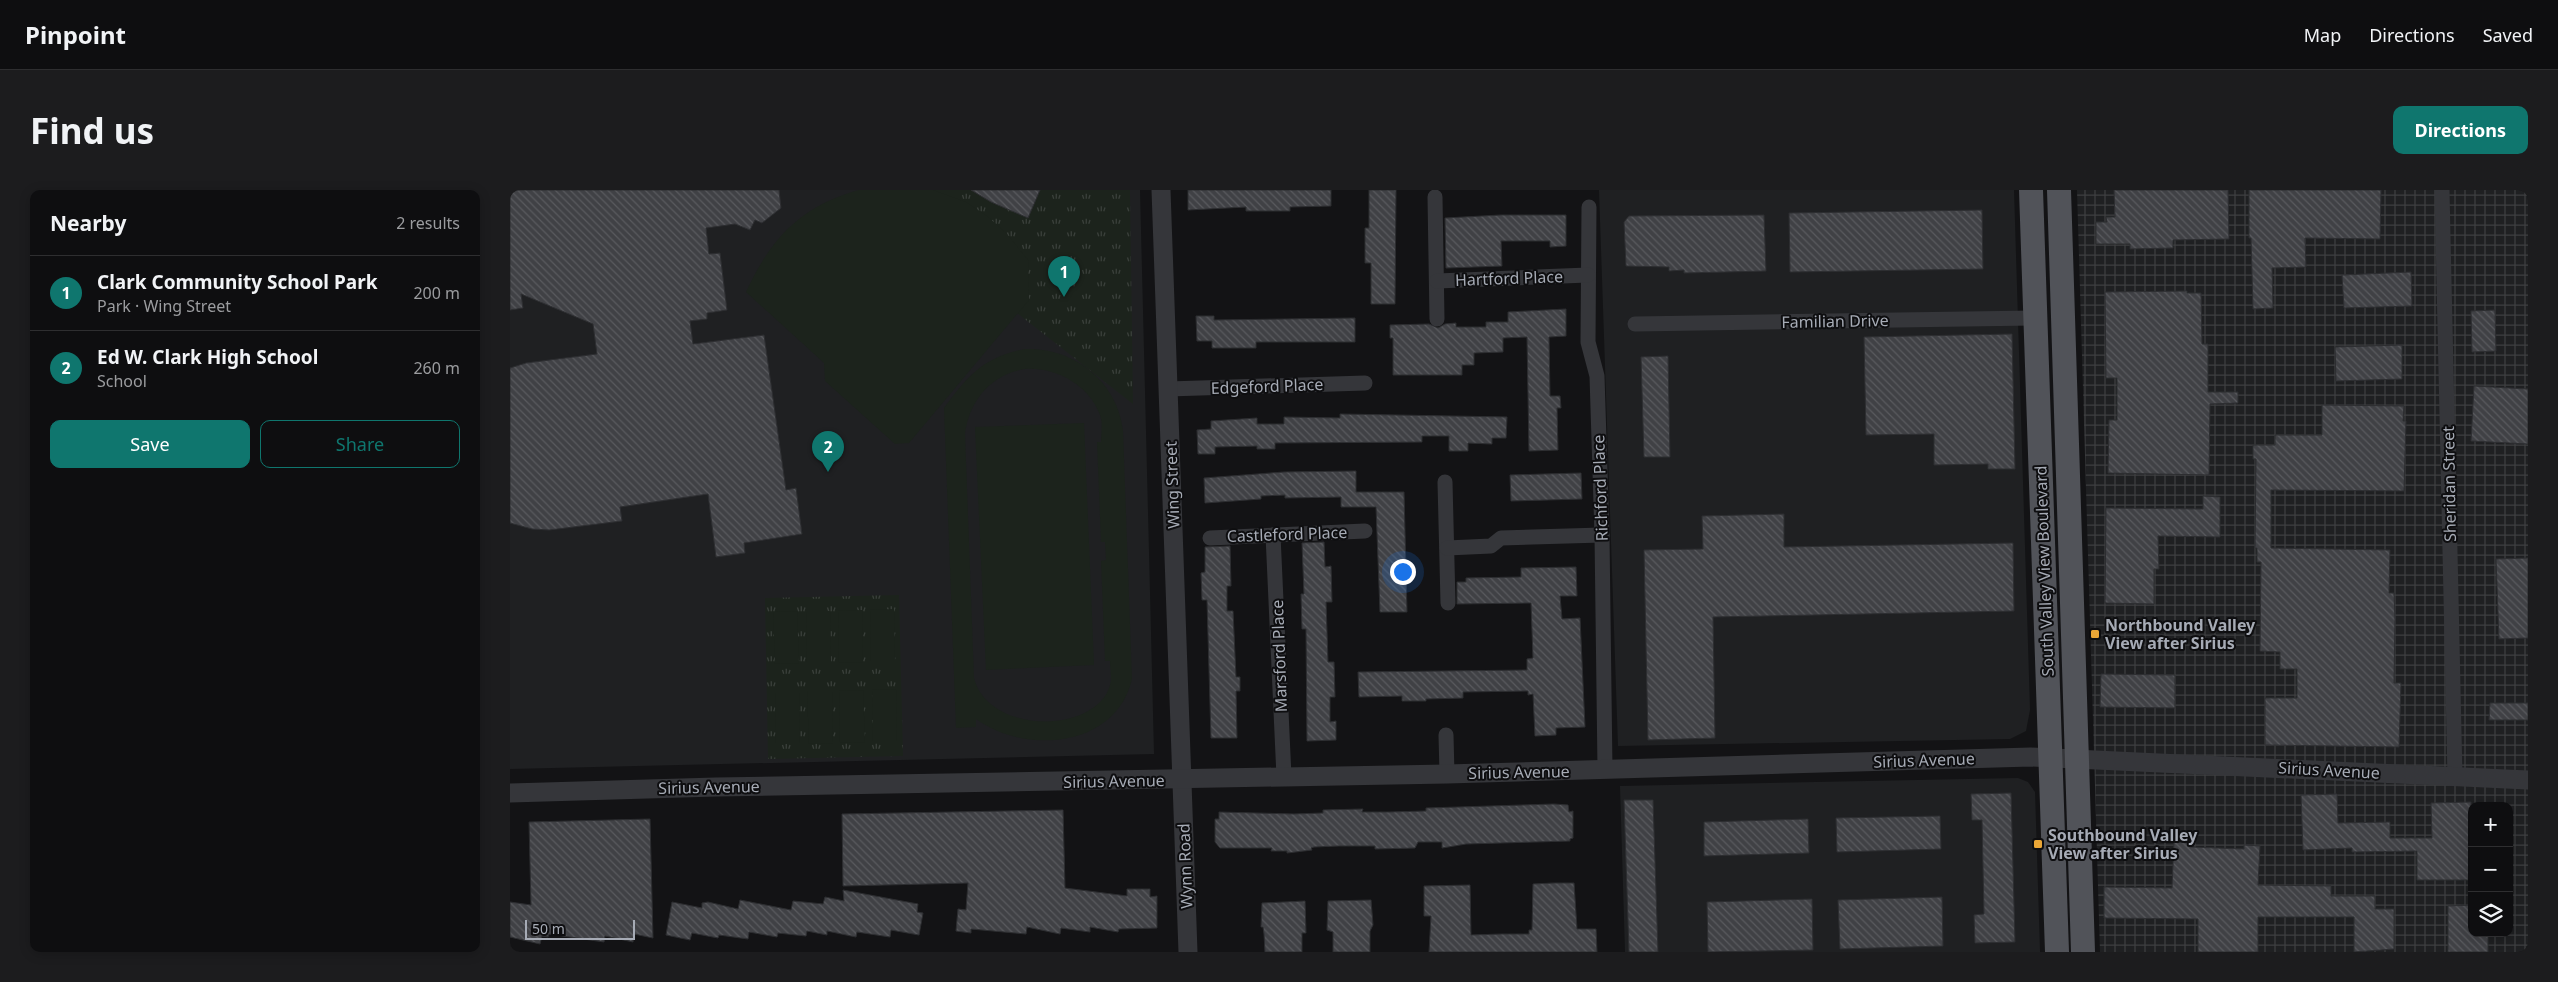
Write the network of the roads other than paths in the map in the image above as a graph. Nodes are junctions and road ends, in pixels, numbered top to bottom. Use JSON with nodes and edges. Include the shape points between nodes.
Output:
{"nodes":[{"id":1,"x":1162,"y":190,"type":"edge"},
{"id":2,"x":2032,"y":190,"type":"edge"},
{"id":3,"x":2442,"y":190,"type":"edge"},
{"id":4,"x":2056,"y":193,"type":"edge"},
{"id":5,"x":1435,"y":197,"type":"dead end"},
{"id":6,"x":1589,"y":207,"type":"dead end"},
{"id":7,"x":2032,"y":223,"type":"junction"},
{"id":8,"x":1588,"y":275,"type":"junction"},
{"id":9,"x":2060,"y":280,"type":"junction"},
{"id":10,"x":1437,"y":281,"type":"junction"},
{"id":11,"x":2036,"y":318,"type":"junction"},
{"id":12,"x":1437,"y":319,"type":"dead end"},
{"id":13,"x":1635,"y":324,"type":"dead end"},
{"id":14,"x":1365,"y":383,"type":"dead end"},
{"id":15,"x":2064,"y":388,"type":"junction"},
{"id":16,"x":1168,"y":389,"type":"junction"},
{"id":17,"x":2038,"y":400,"type":"junction"},
{"id":18,"x":2066,"y":455,"type":"junction"},
{"id":19,"x":1445,"y":482,"type":"dead end"},
{"id":20,"x":2041,"y":487,"type":"junction"},
{"id":21,"x":1364,"y":531,"type":"dead end"},
{"id":22,"x":1274,"y":535,"type":"junction"},
{"id":23,"x":1602,"y":535,"type":"junction"},
{"id":24,"x":1210,"y":538,"type":"dead end"},
{"id":25,"x":1447,"y":548,"type":"junction"},
{"id":26,"x":2070,"y":561,"type":"junction"},
{"id":27,"x":1448,"y":603,"type":"dead end"},
{"id":28,"x":1446,"y":735,"type":"dead end"},
{"id":29,"x":2050,"y":757,"type":"junction"},
{"id":30,"x":2076,"y":760,"type":"junction"},
{"id":31,"x":1605,"y":770,"type":"junction"},
{"id":32,"x":1447,"y":774,"type":"junction"},
{"id":33,"x":1284,"y":778,"type":"junction"},
{"id":34,"x":2456,"y":778,"type":"junction"},
{"id":35,"x":1182,"y":780,"type":"junction"},
{"id":36,"x":2528,"y":780,"type":"edge"},
{"id":37,"x":510,"y":793,"type":"edge"},
{"id":38,"x":2082,"y":925,"type":"junction"},
{"id":39,"x":2056,"y":926,"type":"junction"},
{"id":40,"x":1188,"y":952,"type":"edge"},
{"id":41,"x":2056,"y":952,"type":"edge"},
{"id":42,"x":2083,"y":952,"type":"edge"}],
"edges":[{"from":1,"to":16,"type":"street","name":"Wing Street"},
{"from":2,"to":7,"type":"main road","name":"South Valley View Boulevard"},
{"from":3,"to":34,"type":"street","name":"Sheridan Street"},
{"from":4,"to":9,"type":"main road","name":"South Valley View Boulevard"},
{"from":5,"to":10,"type":"street"},
{"from":6,"to":8,"type":"street","name":"Richford Place"},
{"from":7,"to":9,"type":"main road","via":[[2043,246],[2046,264]]},
{"from":7,"to":11,"type":"main road","name":"South Valley View Boulevard"},
{"from":8,"to":10,"type":"street","name":"Hartford Place"},
{"from":8,"to":23,"type":"street","name":"Richford Place","via":[[1588,342],[1596,376]]},
{"from":9,"to":15,"type":"main road","name":"South Valley View Boulevard"},
{"from":10,"to":12,"type":"street","name":"Hartford Place"},
{"from":11,"to":13,"type":"street","name":"Familian Drive"},
{"from":11,"to":15,"type":"main road","via":[[2044,328],[2047,370]]},
{"from":11,"to":17,"type":"main road","name":"South Valley View Boulevard"},
{"from":14,"to":16,"type":"street","name":"Edgeford Place"},
{"from":15,"to":18,"type":"main road","name":"South Valley View Boulevard"},
{"from":16,"to":35,"type":"street","name":"Wing Street"},
{"from":17,"to":18,"type":"main road","via":[[2050,421],[2052,449]]},
{"from":17,"to":20,"type":"main road","name":"South Valley View Boulevard"},
{"from":18,"to":26,"type":"main road","name":"South Valley View Boulevard"},
{"from":19,"to":25,"type":"street"},
{"from":20,"to":26,"type":"main road","via":[[2048,492],[2052,504],[2056,556]]},
{"from":20,"to":29,"type":"main road","name":"South Valley View Boulevard"},
{"from":21,"to":22,"type":"street","name":"Castleford Place"},
{"from":22,"to":24,"type":"street","name":"Castleford Place"},
{"from":22,"to":33,"type":"street","name":"Marsford Place"},
{"from":23,"to":25,"type":"street","via":[[1501,538],[1491,546]]},
{"from":23,"to":31,"type":"street","name":"Richford Place"},
{"from":25,"to":27,"type":"street"},
{"from":26,"to":30,"type":"main road","name":"South Valley View Boulevard"},
{"from":28,"to":32,"type":"street"},
{"from":29,"to":30,"type":"street","name":"Sirius Avenue"},
{"from":29,"to":31,"type":"street","name":"Sirius Avenue"},
{"from":29,"to":39,"type":"main road","name":"South Valley View Boulevard"},
{"from":30,"to":34,"type":"street","name":"Sirius Avenue","via":[[2197,763]]},
{"from":30,"to":38,"type":"main road","name":"South Valley View Boulevard"},
{"from":31,"to":32,"type":"street","name":"Sirius Avenue"},
{"from":32,"to":33,"type":"street","name":"Sirius Avenue"},
{"from":33,"to":35,"type":"street","name":"Sirius Avenue"},
{"from":34,"to":36,"type":"street","name":"Sirius Avenue"},
{"from":35,"to":37,"type":"street","name":"Sirius Avenue"},
{"from":35,"to":40,"type":"street","name":"Wynn Road"},
{"from":38,"to":39,"type":"main road"},
{"from":38,"to":42,"type":"main road","name":"South Valley View Boulevard"},
{"from":39,"to":41,"type":"main road","name":"South Valley View Boulevard"}]}
